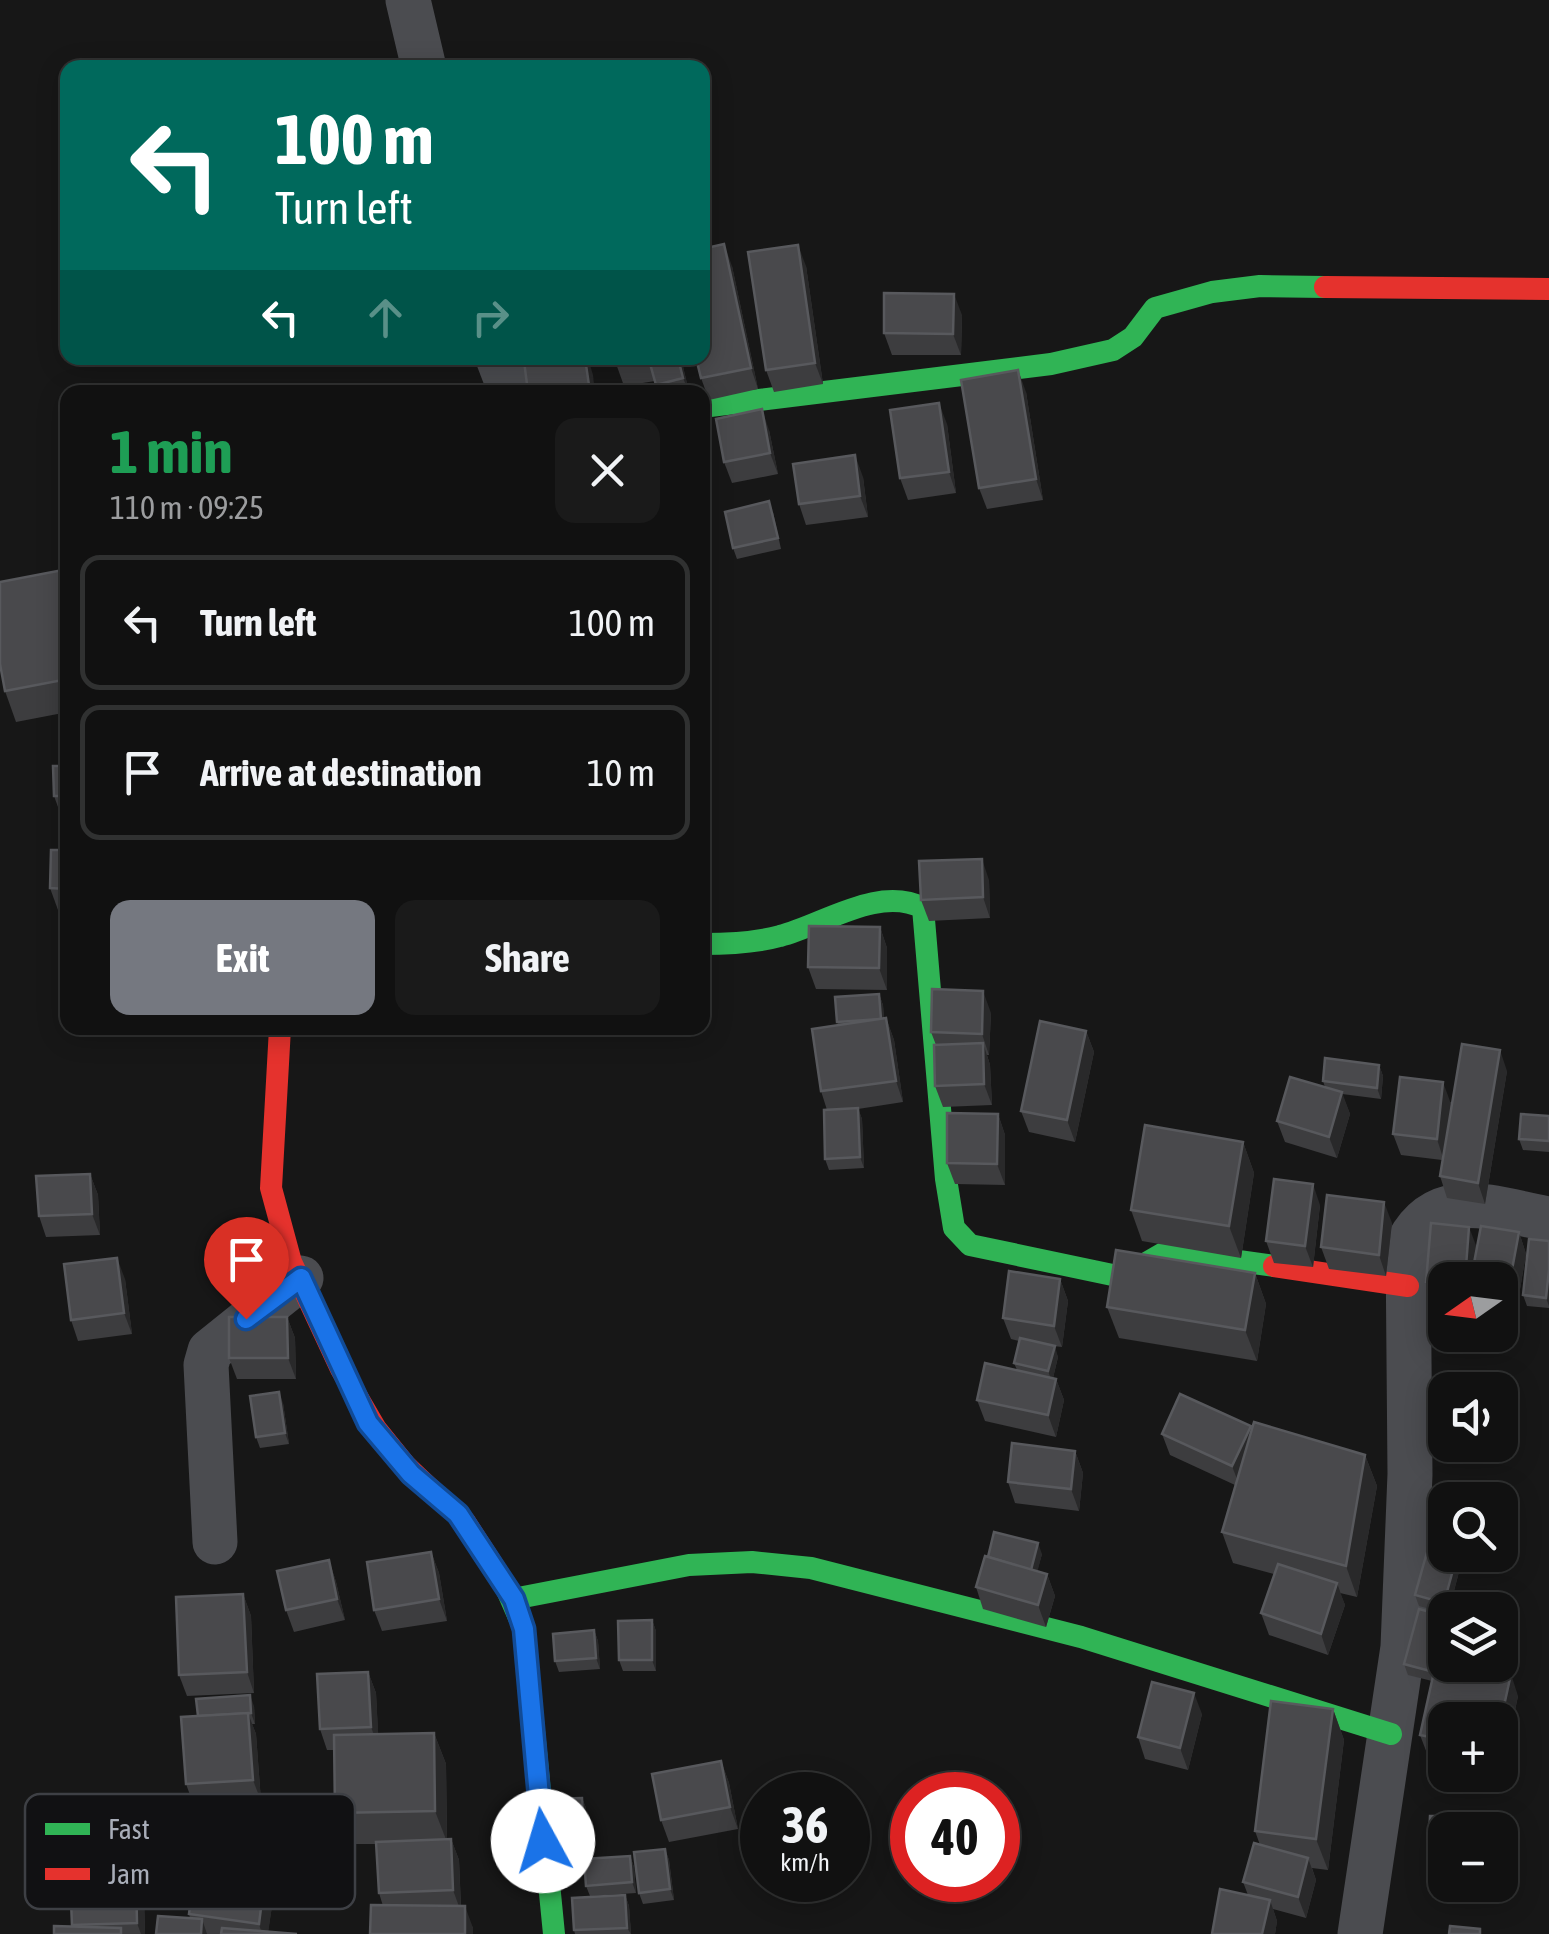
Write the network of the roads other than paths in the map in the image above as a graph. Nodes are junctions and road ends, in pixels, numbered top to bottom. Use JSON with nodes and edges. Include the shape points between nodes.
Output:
{"nodes":[{"id":1,"x":408,"y":0,"type":"edge"},
{"id":2,"x":422,"y":60,"type":"edge"},
{"id":3,"x":1549,"y":289,"type":"edge"},
{"id":4,"x":710,"y":406,"type":"edge"},
{"id":5,"x":710,"y":943,"type":"edge"},
{"id":6,"x":280,"y":1035,"type":"edge"},
{"id":7,"x":1549,"y":1218,"type":"edge"},
{"id":8,"x":301,"y":1278,"type":"junction"},
{"id":9,"x":1408,"y":1286,"type":"junction"},
{"id":10,"x":214,"y":1542,"type":"dead end"},
{"id":11,"x":514,"y":1599,"type":"junction"},
{"id":12,"x":1391,"y":1734,"type":"junction"},
{"id":13,"x":554,"y":1934,"type":"edge"},
{"id":14,"x":1360,"y":1934,"type":"edge"}],
"edges":[{"from":1,"to":2,"type":"street"},
{"from":3,"to":4,"type":"street","via":[[1260,286],[1212,292],[1155,308],[1125,344],[1082,357]]},
{"from":5,"to":9,"type":"street","via":[[779,937],[866,906],[907,900],[923,908],[946,1179],[954,1228],[970,1245],[1122,1276],[1167,1252]]},
{"from":6,"to":8,"type":"street","via":[[271,1180],[274,1212]]},
{"from":7,"to":9,"type":"street","via":[[1460,1204],[1429,1214],[1408,1242]]},
{"from":8,"to":10,"type":"street","via":[[210,1351]]},
{"from":8,"to":11,"type":"street","via":[[368,1423],[411,1474],[458,1514]]},
{"from":9,"to":12,"type":"street","via":[[1408,1532]]},
{"from":11,"to":12,"type":"street","via":[[689,1564],[811,1568],[1081,1638]]},
{"from":11,"to":13,"type":"street","via":[[524,1629]]},
{"from":12,"to":14,"type":"street"}]}
